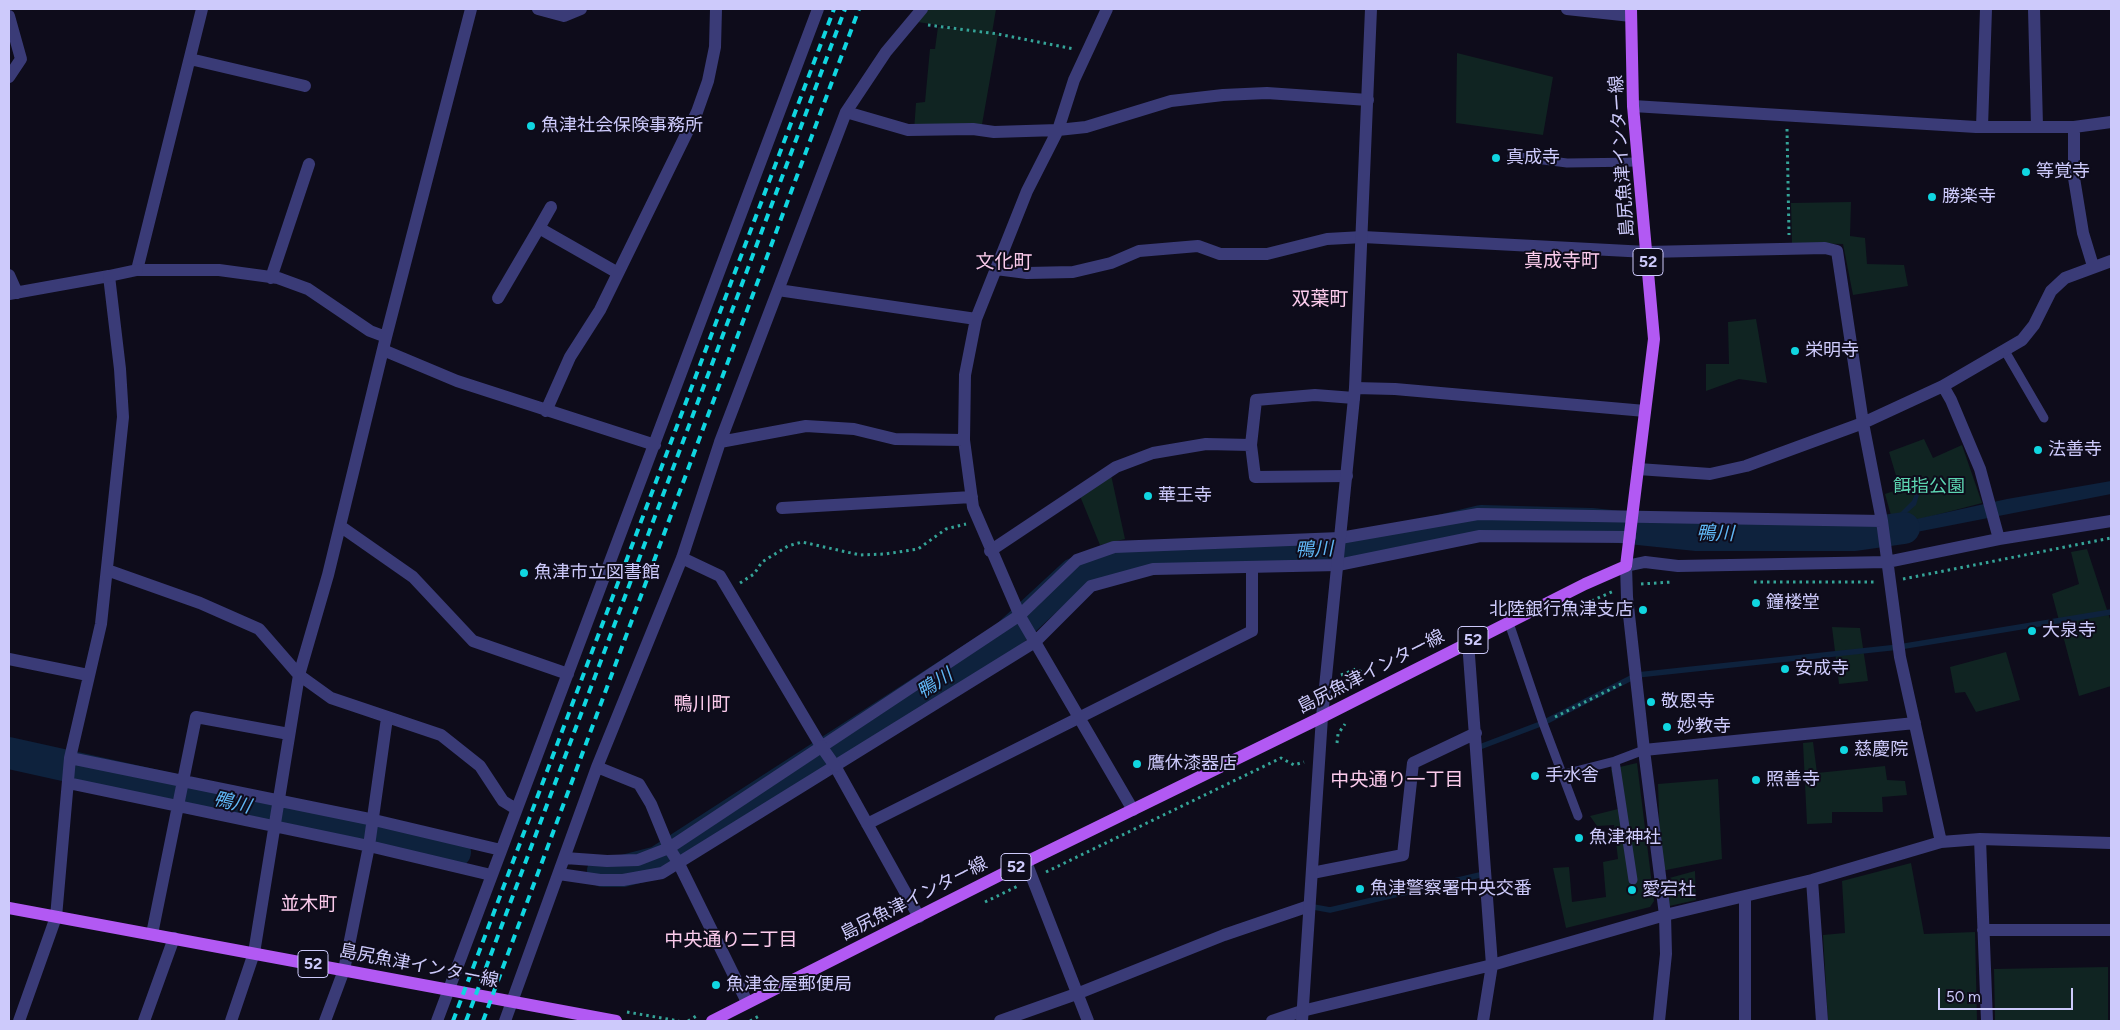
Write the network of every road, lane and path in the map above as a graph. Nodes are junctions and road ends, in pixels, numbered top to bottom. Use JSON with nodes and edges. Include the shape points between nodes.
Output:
{"nodes":[{"id":1,"x":202,"y":9,"type":"edge"},
{"id":2,"x":471,"y":9,"type":"edge"},
{"id":3,"x":538,"y":9,"type":"edge"},
{"id":4,"x":581,"y":9,"type":"edge"},
{"id":5,"x":716,"y":9,"type":"edge"},
{"id":6,"x":818,"y":9,"type":"edge"},
{"id":7,"x":922,"y":9,"type":"edge"},
{"id":8,"x":1107,"y":9,"type":"edge"},
{"id":9,"x":1371,"y":9,"type":"edge"},
{"id":10,"x":1567,"y":9,"type":"edge"},
{"id":11,"x":1986,"y":9,"type":"edge"},
{"id":12,"x":2034,"y":9,"type":"edge"},
{"id":13,"x":1631,"y":13,"type":"edge"},
{"id":14,"x":9,"y":16,"type":"edge"},
{"id":15,"x":911,"y":22,"type":"junction"},
{"id":16,"x":1087,"y":51,"type":"junction"},
{"id":17,"x":190,"y":59,"type":"junction"},
{"id":18,"x":9,"y":76,"type":"edge"},
{"id":19,"x":305,"y":86,"type":"dead end"},
{"id":20,"x":1368,"y":100,"type":"junction"},
{"id":21,"x":1634,"y":106,"type":"junction"},
{"id":22,"x":846,"y":112,"type":"junction"},
{"id":23,"x":1787,"y":115,"type":"junction"},
{"id":24,"x":2111,"y":122,"type":"edge"},
{"id":25,"x":2037,"y":126,"type":"junction"},
{"id":26,"x":2074,"y":126,"type":"junction"},
{"id":27,"x":1982,"y":127,"type":"junction"},
{"id":28,"x":1058,"y":130,"type":"junction"},
{"id":29,"x":1512,"y":156,"type":"dead end"},
{"id":30,"x":1639,"y":162,"type":"junction"},
{"id":31,"x":309,"y":164,"type":"dead end"},
{"id":32,"x":551,"y":207,"type":"dead end"},
{"id":33,"x":539,"y":228,"type":"junction"},
{"id":34,"x":1363,"y":238,"type":"junction"},
{"id":35,"x":1789,"y":248,"type":"junction"},
{"id":36,"x":1647,"y":252,"type":"junction"},
{"id":37,"x":2111,"y":261,"type":"edge"},
{"id":38,"x":2093,"y":266,"type":"junction"},
{"id":39,"x":996,"y":269,"type":"junction"},
{"id":40,"x":137,"y":270,"type":"junction"},
{"id":41,"x":618,"y":273,"type":"junction"},
{"id":42,"x":9,"y":274,"type":"edge"},
{"id":43,"x":109,"y":276,"type":"junction"},
{"id":44,"x":271,"y":278,"type":"junction"},
{"id":45,"x":778,"y":290,"type":"junction"},
{"id":46,"x":13,"y":294,"type":"edge"},
{"id":47,"x":498,"y":298,"type":"dead end"},
{"id":48,"x":976,"y":319,"type":"junction"},
{"id":49,"x":386,"y":337,"type":"junction"},
{"id":50,"x":383,"y":350,"type":"junction"},
{"id":51,"x":2005,"y":351,"type":"junction"},
{"id":52,"x":1943,"y":386,"type":"junction"},
{"id":53,"x":1354,"y":393,"type":"junction"},
{"id":54,"x":546,"y":411,"type":"junction"},
{"id":55,"x":1646,"y":411,"type":"junction"},
{"id":56,"x":2044,"y":418,"type":"dead end"},
{"id":57,"x":1863,"y":423,"type":"junction"},
{"id":58,"x":964,"y":440,"type":"junction"},
{"id":59,"x":720,"y":442,"type":"junction"},
{"id":60,"x":655,"y":445,"type":"junction"},
{"id":61,"x":1251,"y":445,"type":"junction"},
{"id":62,"x":1638,"y":469,"type":"junction"},
{"id":63,"x":1346,"y":476,"type":"junction"},
{"id":64,"x":972,"y":497,"type":"junction"},
{"id":65,"x":782,"y":508,"type":"dead end"},
{"id":66,"x":1632,"y":515,"type":"junction"},
{"id":67,"x":979,"y":521,"type":"junction"},
{"id":68,"x":1882,"y":521,"type":"junction"},
{"id":69,"x":2111,"y":521,"type":"edge"},
{"id":70,"x":340,"y":526,"type":"junction"},
{"id":71,"x":1630,"y":537,"type":"junction"},
{"id":72,"x":1340,"y":538,"type":"junction"},
{"id":73,"x":2111,"y":538,"type":"edge"},
{"id":74,"x":1999,"y":539,"type":"junction"},
{"id":75,"x":990,"y":551,"type":"junction"},
{"id":76,"x":682,"y":558,"type":"junction"},
{"id":77,"x":1339,"y":562,"type":"junction"},
{"id":78,"x":1887,"y":562,"type":"junction"},
{"id":79,"x":1626,"y":566,"type":"junction"},
{"id":80,"x":1252,"y":568,"type":"junction"},
{"id":81,"x":107,"y":570,"type":"junction"},
{"id":82,"x":1680,"y":582,"type":"dead end"},
{"id":83,"x":1753,"y":582,"type":"dead end"},
{"id":84,"x":1889,"y":582,"type":"junction"},
{"id":85,"x":1627,"y":585,"type":"junction"},
{"id":86,"x":729,"y":590,"type":"junction"},
{"id":87,"x":1020,"y":616,"type":"junction"},
{"id":88,"x":1557,"y":617,"type":"dead end"},
{"id":89,"x":1509,"y":623,"type":"junction"},
{"id":90,"x":1034,"y":639,"type":"junction"},
{"id":91,"x":1468,"y":642,"type":"junction"},
{"id":92,"x":9,"y":659,"type":"edge"},
{"id":93,"x":568,"y":674,"type":"junction"},
{"id":94,"x":300,"y":675,"type":"junction"},
{"id":95,"x":88,"y":676,"type":"junction"},
{"id":96,"x":1637,"y":676,"type":"junction"},
{"id":97,"x":1079,"y":716,"type":"junction"},
{"id":98,"x":1322,"y":717,"type":"junction"},
{"id":99,"x":387,"y":718,"type":"junction"},
{"id":100,"x":1352,"y":720,"type":"dead end"},
{"id":101,"x":1542,"y":723,"type":"junction"},
{"id":102,"x":1915,"y":723,"type":"junction"},
{"id":103,"x":1476,"y":733,"type":"junction"},
{"id":104,"x":289,"y":734,"type":"junction"},
{"id":105,"x":1644,"y":750,"type":"junction"},
{"id":106,"x":70,"y":758,"type":"junction"},
{"id":107,"x":1319,"y":758,"type":"junction"},
{"id":108,"x":1615,"y":761,"type":"junction"},
{"id":109,"x":598,"y":767,"type":"junction"},
{"id":110,"x":1564,"y":774,"type":"junction"},
{"id":111,"x":183,"y":782,"type":"junction"},
{"id":112,"x":68,"y":783,"type":"junction"},
{"id":113,"x":280,"y":802,"type":"junction"},
{"id":114,"x":178,"y":807,"type":"junction"},
{"id":115,"x":516,"y":809,"type":"junction"},
{"id":116,"x":1133,"y":810,"type":"junction"},
{"id":117,"x":1578,"y":816,"type":"dead end"},
{"id":118,"x":373,"y":823,"type":"junction"},
{"id":119,"x":867,"y":824,"type":"junction"},
{"id":120,"x":275,"y":828,"type":"junction"},
{"id":121,"x":1980,"y":839,"type":"junction"},
{"id":122,"x":1941,"y":842,"type":"junction"},
{"id":123,"x":2111,"y":843,"type":"edge"},
{"id":124,"x":370,"y":844,"type":"junction"},
{"id":125,"x":669,"y":848,"type":"junction"},
{"id":126,"x":501,"y":850,"type":"junction"},
{"id":127,"x":565,"y":858,"type":"junction"},
{"id":128,"x":678,"y":862,"type":"junction"},
{"id":129,"x":1026,"y":862,"type":"junction"},
{"id":130,"x":1312,"y":873,"type":"junction"},
{"id":131,"x":559,"y":874,"type":"junction"},
{"id":132,"x":491,"y":875,"type":"junction"},
{"id":133,"x":1032,"y":879,"type":"junction"},
{"id":134,"x":1632,"y":880,"type":"dead end"},
{"id":135,"x":1812,"y":880,"type":"junction"},
{"id":136,"x":1745,"y":896,"type":"junction"},
{"id":137,"x":980,"y":904,"type":"dead end"},
{"id":138,"x":1308,"y":906,"type":"junction"},
{"id":139,"x":9,"y":908,"type":"edge"},
{"id":140,"x":1666,"y":915,"type":"junction"},
{"id":141,"x":56,"y":917,"type":"junction"},
{"id":142,"x":919,"y":917,"type":"junction"},
{"id":143,"x":1984,"y":930,"type":"junction"},
{"id":144,"x":2111,"y":930,"type":"edge"},
{"id":145,"x":152,"y":934,"type":"junction"},
{"id":146,"x":174,"y":938,"type":"junction"},
{"id":147,"x":254,"y":952,"type":"junction"},
{"id":148,"x":1492,"y":965,"type":"junction"},
{"id":149,"x":344,"y":970,"type":"junction"},
{"id":150,"x":450,"y":990,"type":"junction"},
{"id":151,"x":1079,"y":994,"type":"junction"},
{"id":152,"x":512,"y":1002,"type":"junction"},
{"id":153,"x":747,"y":1002,"type":"junction"},
{"id":154,"x":766,"y":1012,"type":"dead end"},
{"id":155,"x":1302,"y":1016,"type":"edge"},
{"id":156,"x":720,"y":1019,"type":"edge"},
{"id":157,"x":19,"y":1021,"type":"edge"},
{"id":158,"x":144,"y":1021,"type":"edge"},
{"id":159,"x":231,"y":1021,"type":"edge"},
{"id":160,"x":325,"y":1021,"type":"edge"},
{"id":161,"x":437,"y":1021,"type":"edge"},
{"id":162,"x":505,"y":1021,"type":"edge"},
{"id":163,"x":616,"y":1021,"type":"edge"},
{"id":164,"x":750,"y":1021,"type":"edge"},
{"id":165,"x":1000,"y":1021,"type":"edge"},
{"id":166,"x":1088,"y":1021,"type":"edge"},
{"id":167,"x":1272,"y":1021,"type":"edge"},
{"id":168,"x":1483,"y":1021,"type":"edge"},
{"id":169,"x":1659,"y":1021,"type":"edge"},
{"id":170,"x":1745,"y":1021,"type":"edge"},
{"id":171,"x":1822,"y":1021,"type":"edge"},
{"id":172,"x":1987,"y":1021,"type":"edge"}],
"edges":[{"from":1,"to":17,"type":"street"},
{"from":2,"to":49,"type":"street"},
{"from":3,"to":4,"type":"street","via":[[564,16]]},
{"from":5,"to":41,"type":"street","via":[[715,47],[697,112]]},
{"from":6,"to":60,"type":"street"},
{"from":7,"to":15,"type":"street"},
{"from":8,"to":16,"type":"street"},
{"from":9,"to":20,"type":"street"},
{"from":10,"to":13,"type":"street"},
{"from":11,"to":27,"type":"street"},
{"from":12,"to":25,"type":"street"},
{"from":13,"to":21,"type":"main road","name":"島尻魚津インター線","number":"52"},
{"from":14,"to":18,"type":"street","via":[[21,59]]},
{"from":15,"to":16,"type":"path"},
{"from":15,"to":22,"type":"street","via":[[886,52]]},
{"from":16,"to":28,"type":"street"},
{"from":17,"to":19,"type":"street"},
{"from":17,"to":40,"type":"street"},
{"from":20,"to":28,"type":"street","via":[[1267,93],[1223,95],[1171,101],[1086,126]]},
{"from":20,"to":34,"type":"street"},
{"from":21,"to":23,"type":"street"},
{"from":21,"to":30,"type":"main road","name":"島尻魚津インター線","number":"52"},
{"from":22,"to":28,"type":"street","via":[[908,130]]},
{"from":22,"to":45,"type":"street"},
{"from":23,"to":27,"type":"street"},
{"from":23,"to":35,"type":"path"},
{"from":24,"to":26,"type":"street"},
{"from":25,"to":26,"type":"street"},
{"from":25,"to":27,"type":"street"},
{"from":26,"to":38,"type":"street","via":[[2074,178],[2083,233]]},
{"from":28,"to":39,"type":"street","via":[[1027,191]]},
{"from":29,"to":30,"type":"lane","via":[[1567,163]]},
{"from":30,"to":36,"type":"main road","name":"島尻魚津インター線","number":"52"},
{"from":31,"to":44,"type":"street"},
{"from":32,"to":33,"type":"street"},
{"from":33,"to":41,"type":"street"},
{"from":33,"to":47,"type":"street"},
{"from":34,"to":36,"type":"street"},
{"from":34,"to":39,"type":"street","via":[[1327,239],[1267,254],[1220,254],[1198,246],[1139,251],[1111,263],[1074,272],[1027,273]]},
{"from":34,"to":53,"type":"street"},
{"from":35,"to":36,"type":"street"},
{"from":35,"to":57,"type":"street","via":[[1837,251]]},
{"from":36,"to":55,"type":"main road","name":"島尻魚津インター線","number":"52","via":[[1654,339]]},
{"from":37,"to":38,"type":"street"},
{"from":38,"to":51,"type":"street","via":[[2065,278],[2051,291],[2034,325],[2022,340]]},
{"from":39,"to":48,"type":"street"},
{"from":40,"to":43,"type":"street"},
{"from":40,"to":44,"type":"street","via":[[219,270]]},
{"from":41,"to":54,"type":"street","via":[[600,310],[570,357]]},
{"from":42,"to":46,"type":"street"},
{"from":43,"to":46,"type":"street"},
{"from":43,"to":81,"type":"street","via":[[123,417]]},
{"from":44,"to":49,"type":"street","via":[[308,289],[370,331]]},
{"from":45,"to":48,"type":"street"},
{"from":45,"to":59,"type":"street"},
{"from":48,"to":58,"type":"street","via":[[965,375]]},
{"from":49,"to":50,"type":"street"},
{"from":50,"to":54,"type":"street","via":[[457,381]]},
{"from":50,"to":70,"type":"street"},
{"from":51,"to":52,"type":"street"},
{"from":51,"to":56,"type":"lane"},
{"from":52,"to":57,"type":"street"},
{"from":52,"to":74,"type":"street","via":[[1952,400],[1990,499]]},
{"from":53,"to":55,"type":"street","via":[[1395,389]]},
{"from":53,"to":61,"type":"street","via":[[1256,400]]},
{"from":53,"to":63,"type":"street"},
{"from":54,"to":60,"type":"street"},
{"from":55,"to":62,"type":"main road","name":"島尻魚津インター線","number":"52"},
{"from":57,"to":62,"type":"street","via":[[1746,466],[1710,474]]},
{"from":57,"to":68,"type":"street"},
{"from":58,"to":59,"type":"street","via":[[894,439],[854,429],[806,426]]},
{"from":58,"to":64,"type":"street"},
{"from":59,"to":76,"type":"street"},
{"from":60,"to":93,"type":"street"},
{"from":61,"to":63,"type":"street","via":[[1255,477]]},
{"from":61,"to":75,"type":"street","via":[[1206,444],[1153,453],[1116,467]]},
{"from":62,"to":66,"type":"main road","name":"島尻魚津インター線","number":"52"},
{"from":63,"to":72,"type":"street"},
{"from":64,"to":65,"type":"street"},
{"from":64,"to":67,"type":"street"},
{"from":66,"to":68,"type":"street"},
{"from":66,"to":71,"type":"main road","name":"島尻魚津インター線","number":"52"},
{"from":66,"to":72,"type":"street","via":[[1478,514]]},
{"from":67,"to":75,"type":"street"},
{"from":67,"to":86,"type":"path","via":[[946,529],[918,549],[885,554],[860,555],[802,542],[788,546],[762,562],[754,574]]},
{"from":68,"to":78,"type":"street"},
{"from":69,"to":74,"type":"street"},
{"from":70,"to":93,"type":"street","via":[[414,577],[473,641]]},
{"from":70,"to":94,"type":"street"},
{"from":71,"to":77,"type":"street","via":[[1480,536]]},
{"from":71,"to":79,"type":"main road","name":"島尻魚津インター線","number":"52"},
{"from":72,"to":77,"type":"street"},
{"from":72,"to":87,"type":"street","via":[[1114,547],[1077,560]]},
{"from":73,"to":84,"type":"path"},
{"from":74,"to":78,"type":"street"},
{"from":75,"to":87,"type":"street"},
{"from":76,"to":86,"type":"street","via":[[720,576]]},
{"from":76,"to":109,"type":"street"},
{"from":77,"to":80,"type":"street"},
{"from":77,"to":98,"type":"street"},
{"from":78,"to":79,"type":"street","via":[[1678,566],[1646,562]]},
{"from":78,"to":84,"type":"street"},
{"from":79,"to":85,"type":"street"},
{"from":79,"to":89,"type":"main road","name":"島尻魚津インター線","number":"52"},
{"from":80,"to":90,"type":"street","via":[[1153,569],[1091,586]]},
{"from":80,"to":97,"type":"street","via":[[1252,631]]},
{"from":81,"to":94,"type":"street","via":[[200,603],[259,629]]},
{"from":81,"to":95,"type":"street","via":[[101,624]]},
{"from":82,"to":85,"type":"path"},
{"from":83,"to":84,"type":"path"},
{"from":84,"to":102,"type":"street","via":[[1900,657]]},
{"from":85,"to":88,"type":"path"},
{"from":85,"to":96,"type":"street"},
{"from":86,"to":119,"type":"street","bridge":true},
{"from":87,"to":90,"type":"street"},
{"from":87,"to":125,"type":"street"},
{"from":89,"to":91,"type":"main road","name":"島尻魚津インター線","number":"52"},
{"from":89,"to":101,"type":"lane"},
{"from":90,"to":97,"type":"street"},
{"from":90,"to":128,"type":"street"},
{"from":91,"to":98,"type":"main road","name":"島尻魚津インター線","number":"52"},
{"from":91,"to":103,"type":"street"},
{"from":92,"to":95,"type":"street"},
{"from":93,"to":115,"type":"street"},
{"from":94,"to":99,"type":"street","via":[[331,698]]},
{"from":94,"to":104,"type":"street"},
{"from":95,"to":106,"type":"street"},
{"from":96,"to":101,"type":"path"},
{"from":96,"to":105,"type":"street"},
{"from":97,"to":116,"type":"street"},
{"from":97,"to":119,"type":"street"},
{"from":98,"to":107,"type":"street"},
{"from":98,"to":116,"type":"main road","name":"島尻魚津インター線","number":"52"},
{"from":99,"to":115,"type":"street","via":[[441,735],[480,766],[503,801]]},
{"from":99,"to":118,"type":"street"},
{"from":100,"to":107,"type":"path","via":[[1343,725],[1338,734],[1336,753]]},
{"from":101,"to":110,"type":"lane"},
{"from":102,"to":105,"type":"street"},
{"from":102,"to":122,"type":"street"},
{"from":103,"to":130,"type":"street","via":[[1413,762],[1403,855]]},
{"from":103,"to":148,"type":"street"},
{"from":104,"to":111,"type":"street","via":[[196,717]]},
{"from":104,"to":113,"type":"street"},
{"from":105,"to":108,"type":"lane"},
{"from":105,"to":140,"type":"street"},
{"from":106,"to":111,"type":"street"},
{"from":106,"to":112,"type":"street"},
{"from":107,"to":130,"type":"street"},
{"from":107,"to":133,"type":"path","via":[[1294,765],[1281,758]]},
{"from":108,"to":110,"type":"lane"},
{"from":108,"to":134,"type":"lane"},
{"from":109,"to":125,"type":"street","via":[[639,784]]},
{"from":109,"to":127,"type":"street"},
{"from":110,"to":117,"type":"lane"},
{"from":111,"to":113,"type":"street"},
{"from":111,"to":114,"type":"street"},
{"from":112,"to":114,"type":"street"},
{"from":112,"to":141,"type":"street"},
{"from":113,"to":118,"type":"street"},
{"from":113,"to":120,"type":"street"},
{"from":114,"to":120,"type":"street"},
{"from":114,"to":145,"type":"street"},
{"from":115,"to":126,"type":"street"},
{"from":116,"to":129,"type":"main road","name":"島尻魚津インター線","number":"52"},
{"from":118,"to":124,"type":"street"},
{"from":118,"to":126,"type":"street"},
{"from":119,"to":142,"type":"street"},
{"from":120,"to":124,"type":"street"},
{"from":120,"to":147,"type":"street"},
{"from":121,"to":122,"type":"street"},
{"from":121,"to":123,"type":"street"},
{"from":121,"to":143,"type":"street"},
{"from":122,"to":135,"type":"street"},
{"from":124,"to":132,"type":"street"},
{"from":124,"to":149,"type":"street"},
{"from":125,"to":127,"type":"street","via":[[638,860]]},
{"from":125,"to":128,"type":"street"},
{"from":126,"to":132,"type":"street"},
{"from":127,"to":131,"type":"street"},
{"from":128,"to":131,"type":"street","via":[[662,873],[624,880]]},
{"from":128,"to":153,"type":"street"},
{"from":129,"to":133,"type":"street"},
{"from":129,"to":142,"type":"main road","name":"島尻魚津インター線","number":"52"},
{"from":130,"to":138,"type":"street"},
{"from":131,"to":152,"type":"street"},
{"from":132,"to":150,"type":"street"},
{"from":133,"to":137,"type":"path"},
{"from":133,"to":151,"type":"street"},
{"from":135,"to":136,"type":"street"},
{"from":135,"to":171,"type":"street"},
{"from":136,"to":140,"type":"street"},
{"from":136,"to":170,"type":"street"},
{"from":138,"to":151,"type":"street"},
{"from":138,"to":155,"type":"street"},
{"from":139,"to":141,"type":"main road","name":"島尻魚津インター線","number":"52"},
{"from":140,"to":148,"type":"street"},
{"from":140,"to":169,"type":"street","via":[[1666,954]]},
{"from":141,"to":145,"type":"main road","name":"島尻魚津インター線","number":"52"},
{"from":141,"to":157,"type":"street"},
{"from":142,"to":153,"type":"main road","name":"島尻魚津インター線","number":"52"},
{"from":143,"to":144,"type":"street"},
{"from":143,"to":172,"type":"street"},
{"from":145,"to":146,"type":"main road","name":"島尻魚津インター線","number":"52"},
{"from":146,"to":147,"type":"main road","name":"島尻魚津インター線","number":"52"},
{"from":146,"to":158,"type":"street"},
{"from":147,"to":149,"type":"main road","name":"島尻魚津インター線","number":"52"},
{"from":147,"to":159,"type":"street"},
{"from":148,"to":155,"type":"street"},
{"from":148,"to":168,"type":"street"},
{"from":149,"to":150,"type":"main road","name":"島尻魚津インター線","number":"52"},
{"from":149,"to":160,"type":"street"},
{"from":150,"to":152,"type":"main road","name":"島尻魚津インター線","number":"52"},
{"from":150,"to":161,"type":"street"},
{"from":151,"to":165,"type":"street"},
{"from":151,"to":166,"type":"street"},
{"from":152,"to":162,"type":"street"},
{"from":152,"to":163,"type":"main road","name":"島尻魚津インター線","number":"52"},
{"from":153,"to":156,"type":"main road","name":"島尻魚津インター線","number":"52"},
{"from":154,"to":164,"type":"path"},
{"from":155,"to":167,"type":"street"}]}
